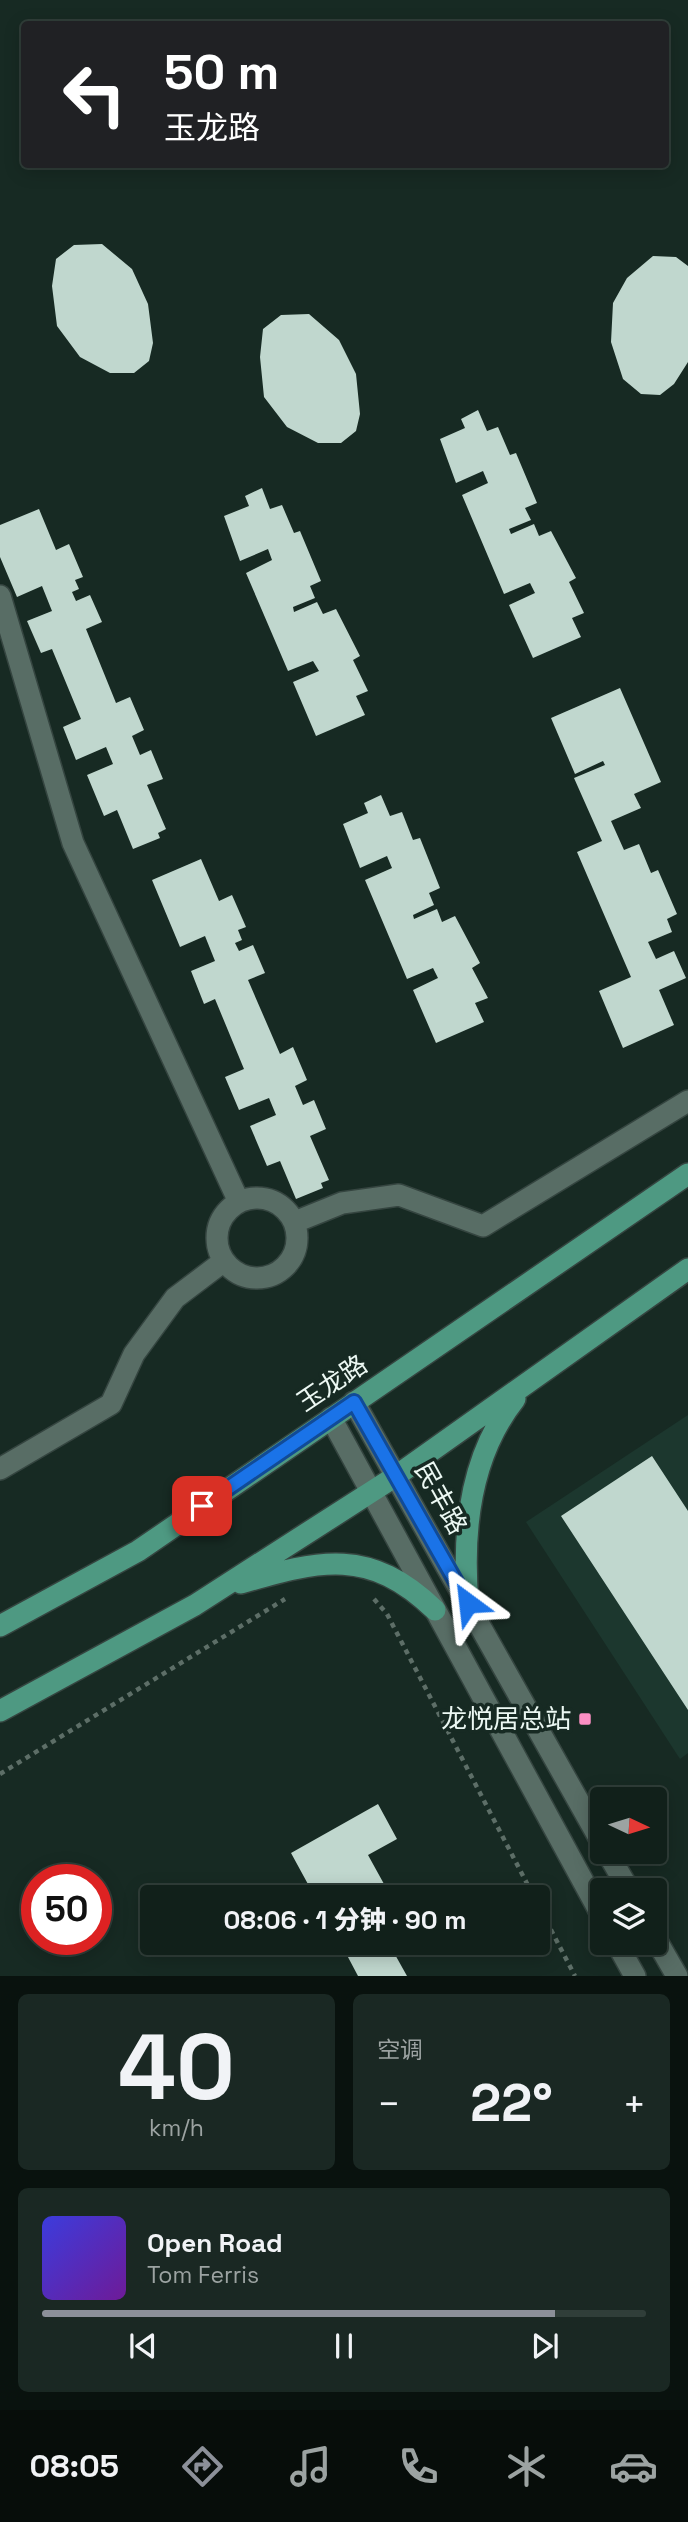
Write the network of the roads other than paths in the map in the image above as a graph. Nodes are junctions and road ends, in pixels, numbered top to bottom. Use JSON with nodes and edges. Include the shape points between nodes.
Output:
{"nodes":[{"id":1,"x":0,"y":596,"type":"edge"},
{"id":2,"x":688,"y":1101,"type":"edge"},
{"id":3,"x":688,"y":1174,"type":"edge"},
{"id":4,"x":239,"y":1202,"type":"junction"},
{"id":5,"x":295,"y":1222,"type":"junction"},
{"id":6,"x":224,"y":1261,"type":"junction"},
{"id":7,"x":688,"y":1269,"type":"edge"},
{"id":8,"x":533,"y":1377,"type":"junction"},
{"id":9,"x":354,"y":1402,"type":"junction"},
{"id":10,"x":331,"y":1418,"type":"junction"},
{"id":11,"x":0,"y":1469,"type":"edge"},
{"id":12,"x":396,"y":1476,"type":"junction"},
{"id":13,"x":370,"y":1492,"type":"junction"},
{"id":14,"x":219,"y":1590,"type":"junction"},
{"id":15,"x":468,"y":1603,"type":"junction"},
{"id":16,"x":435,"y":1610,"type":"junction"},
{"id":17,"x":0,"y":1626,"type":"edge"},
{"id":18,"x":0,"y":1711,"type":"edge"},
{"id":19,"x":590,"y":1822,"type":"edge"},
{"id":20,"x":590,"y":1894,"type":"edge"},
{"id":21,"x":623,"y":1955,"type":"edge"},
{"id":22,"x":665,"y":1955,"type":"edge"},
{"id":23,"x":635,"y":1976,"type":"edge"},
{"id":24,"x":677,"y":1976,"type":"edge"}],
"edges":[{"from":1,"to":4,"type":"street","via":[[73,843]]},
{"from":2,"to":5,"type":"street","via":[[483,1226],[399,1195],[342,1203]]},
{"from":3,"to":9,"type":"main road","name":"玉龙路"},
{"from":4,"to":5,"type":"street","via":[[263,1198],[279,1203]]},
{"from":4,"to":6,"type":"street","via":[[220,1223],[217,1237]]},
{"from":5,"to":6,"type":"street","via":[[298,1237],[293,1257],[271,1276],[242,1275]]},
{"from":6,"to":11,"type":"street","via":[[175,1298],[134,1354],[111,1405]]},
{"from":7,"to":8,"type":"main road"},
{"from":8,"to":12,"type":"main road"},
{"from":8,"to":15,"type":"main road","via":[[497,1422],[471,1495],[466,1533]]},
{"from":9,"to":10,"type":"main road","name":"玉龙路"},
{"from":9,"to":12,"type":"street","name":"民丰路"},
{"from":10,"to":13,"type":"street"},
{"from":10,"to":17,"type":"main road","name":"玉龙路","via":[[138,1551]]},
{"from":12,"to":13,"type":"main road"},
{"from":12,"to":15,"type":"street","name":"民丰路"},
{"from":13,"to":14,"type":"main road"},
{"from":13,"to":16,"type":"street"},
{"from":14,"to":16,"type":"main road","via":[[306,1564],[351,1565],[400,1580]]},
{"from":14,"to":18,"type":"main road"},
{"from":15,"to":19,"type":"street","name":"民丰路"},
{"from":16,"to":20,"type":"street"},
{"from":21,"to":23,"type":"street"},
{"from":22,"to":24,"type":"street"}]}
